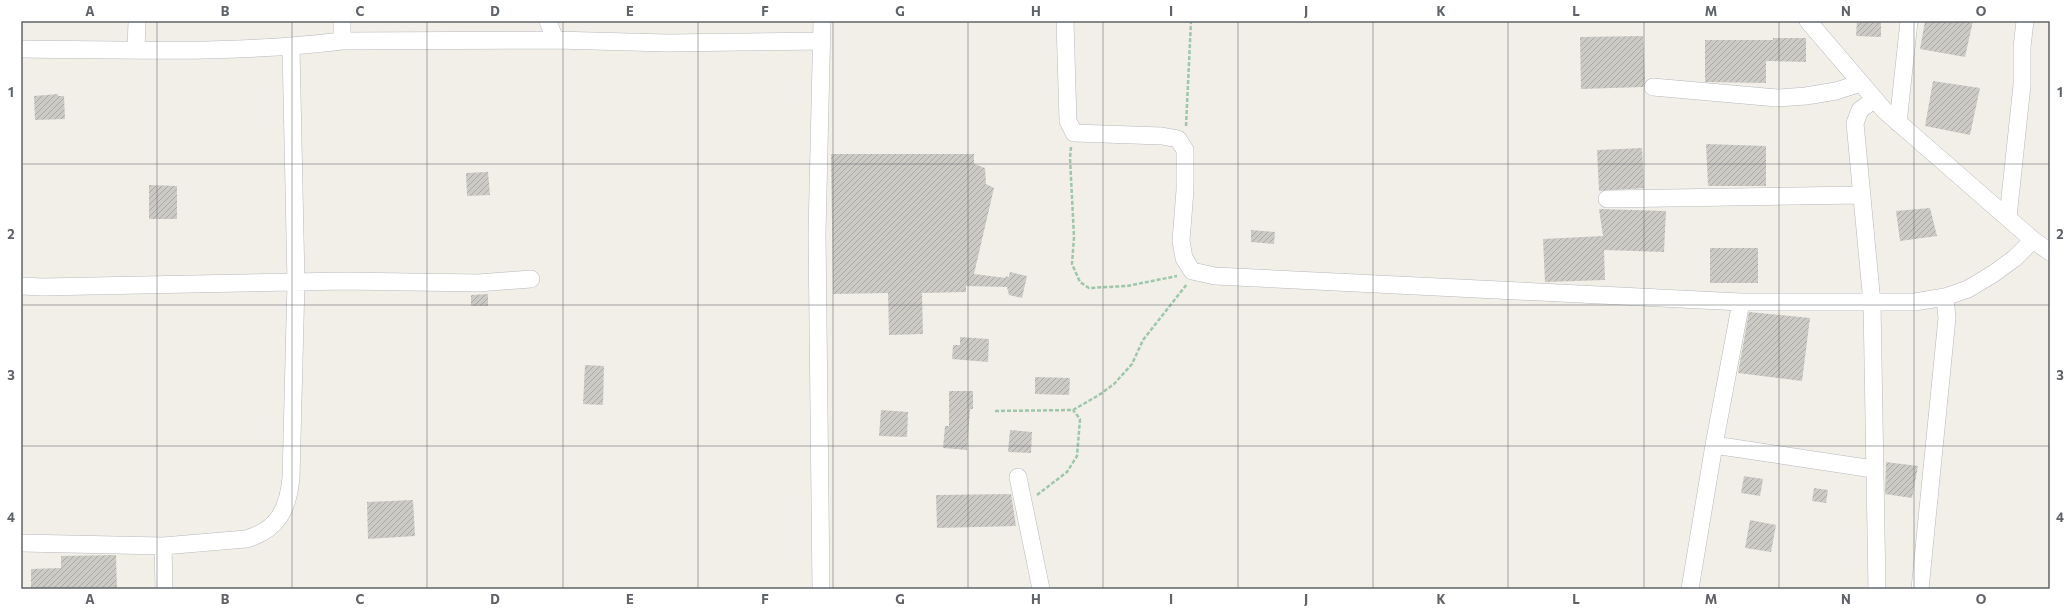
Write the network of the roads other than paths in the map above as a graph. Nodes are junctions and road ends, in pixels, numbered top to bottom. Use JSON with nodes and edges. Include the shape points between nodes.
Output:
{"nodes":[{"id":1,"x":137,"y":21,"type":"edge"},
{"id":2,"x":342,"y":21,"type":"edge"},
{"id":3,"x":548,"y":21,"type":"edge"},
{"id":4,"x":822,"y":21,"type":"edge"},
{"id":5,"x":1065,"y":21,"type":"edge"},
{"id":6,"x":1808,"y":21,"type":"edge"},
{"id":7,"x":1909,"y":21,"type":"edge"},
{"id":8,"x":2024,"y":21,"type":"edge"},
{"id":9,"x":1821,"y":28,"type":"edge"},
{"id":10,"x":556,"y":40,"type":"junction"},
{"id":11,"x":342,"y":41,"type":"junction"},
{"id":12,"x":822,"y":41,"type":"junction"},
{"id":13,"x":291,"y":47,"type":"junction"},
{"id":14,"x":21,"y":49,"type":"edge"},
{"id":15,"x":136,"y":50,"type":"junction"},
{"id":16,"x":1861,"y":83,"type":"junction"},
{"id":17,"x":1653,"y":87,"type":"dead end"},
{"id":18,"x":1875,"y":99,"type":"junction"},
{"id":19,"x":1898,"y":122,"type":"junction"},
{"id":20,"x":1862,"y":195,"type":"junction"},
{"id":21,"x":1607,"y":199,"type":"dead end"},
{"id":22,"x":2008,"y":218,"type":"junction"},
{"id":23,"x":2033,"y":240,"type":"junction"},
{"id":24,"x":2050,"y":252,"type":"edge"},
{"id":25,"x":531,"y":278,"type":"dead end"},
{"id":26,"x":296,"y":282,"type":"junction"},
{"id":27,"x":21,"y":286,"type":"edge"},
{"id":28,"x":1945,"y":297,"type":"junction"},
{"id":29,"x":1741,"y":302,"type":"junction"},
{"id":30,"x":1872,"y":303,"type":"junction"},
{"id":31,"x":1714,"y":445,"type":"junction"},
{"id":32,"x":1874,"y":470,"type":"junction"},
{"id":33,"x":1018,"y":477,"type":"dead end"},
{"id":34,"x":21,"y":543,"type":"edge"},
{"id":35,"x":163,"y":546,"type":"junction"},
{"id":36,"x":164,"y":589,"type":"edge"},
{"id":37,"x":822,"y":589,"type":"edge"},
{"id":38,"x":1041,"y":589,"type":"edge"},
{"id":39,"x":1690,"y":589,"type":"edge"},
{"id":40,"x":1877,"y":589,"type":"edge"},
{"id":41,"x":1920,"y":589,"type":"edge"}],
"edges":[{"from":1,"to":15,"type":"street"},
{"from":2,"to":11,"type":"street"},
{"from":3,"to":10,"type":"street"},
{"from":4,"to":12,"type":"street"},
{"from":5,"to":29,"type":"street","via":[[1068,121],[1074,133],[1162,136],[1178,140],[1185,150],[1182,247],[1184,258],[1192,271],[1215,276]]},
{"from":6,"to":9,"type":"street"},
{"from":7,"to":19,"type":"street"},
{"from":8,"to":22,"type":"street","via":[[2022,85]]},
{"from":9,"to":16,"type":"street"},
{"from":10,"to":11,"type":"street"},
{"from":10,"to":12,"type":"street","via":[[667,43]]},
{"from":11,"to":13,"type":"street"},
{"from":12,"to":37,"type":"street","via":[[817,232]]},
{"from":13,"to":15,"type":"street"},
{"from":13,"to":26,"type":"street"},
{"from":14,"to":15,"type":"street"},
{"from":16,"to":17,"type":"street","via":[[1836,91],[1777,98]]},
{"from":16,"to":18,"type":"street"},
{"from":18,"to":19,"type":"street"},
{"from":18,"to":20,"type":"street","via":[[1860,110],[1856,119]]},
{"from":19,"to":22,"type":"street"},
{"from":20,"to":21,"type":"street"},
{"from":20,"to":30,"type":"street"},
{"from":22,"to":23,"type":"street"},
{"from":23,"to":24,"type":"street"},
{"from":23,"to":28,"type":"street","via":[[2015,258],[1993,274],[1968,289]]},
{"from":25,"to":26,"type":"street","via":[[478,283]]},
{"from":26,"to":27,"type":"street"},
{"from":26,"to":35,"type":"street","via":[[291,478],[286,506],[271,527],[260,535],[246,539]]},
{"from":28,"to":30,"type":"street","via":[[1915,302]]},
{"from":28,"to":41,"type":"street","via":[[1947,318]]},
{"from":29,"to":30,"type":"street"},
{"from":29,"to":31,"type":"street"},
{"from":30,"to":32,"type":"street"},
{"from":31,"to":32,"type":"street"},
{"from":31,"to":39,"type":"street"},
{"from":32,"to":40,"type":"street"},
{"from":33,"to":38,"type":"street"},
{"from":34,"to":35,"type":"street"},
{"from":35,"to":36,"type":"street"}]}
